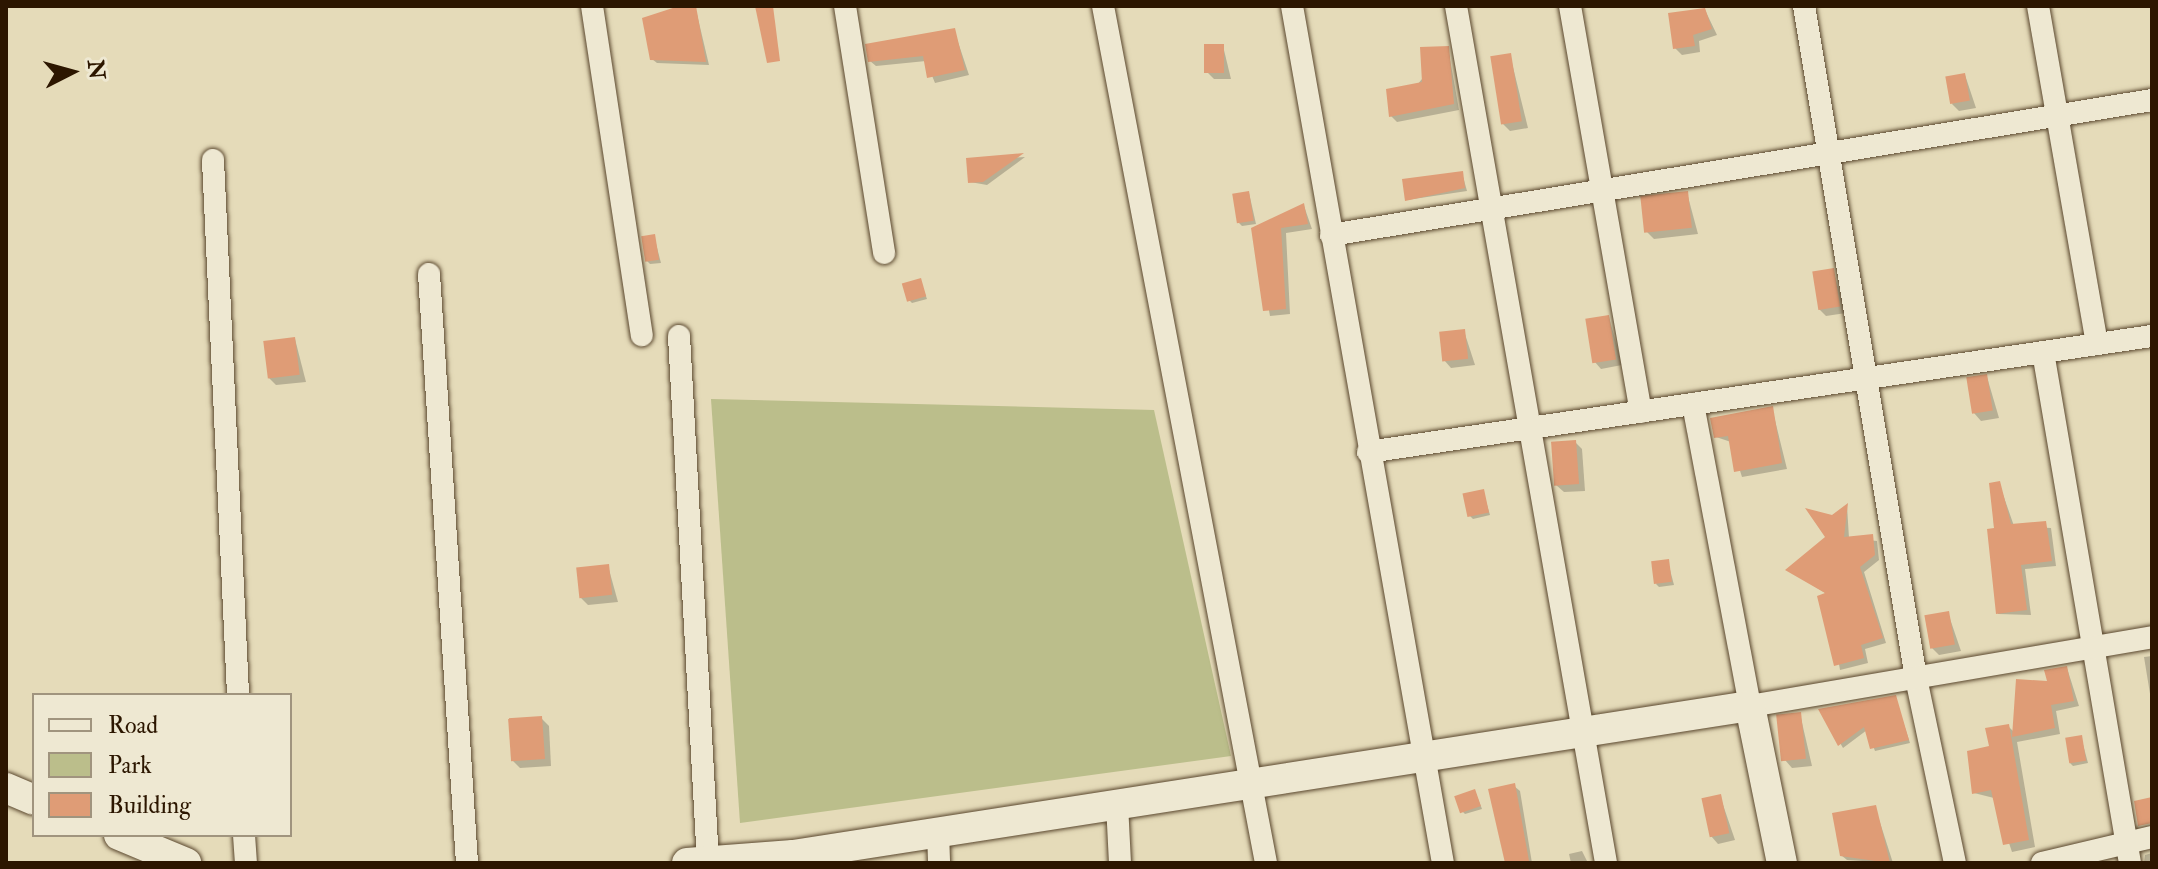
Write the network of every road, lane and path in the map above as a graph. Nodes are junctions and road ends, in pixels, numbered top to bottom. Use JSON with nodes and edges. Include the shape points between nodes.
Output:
{"nodes":[{"id":1,"x":592,"y":6,"type":"edge"},
{"id":2,"x":845,"y":6,"type":"edge"},
{"id":3,"x":1103,"y":6,"type":"edge"},
{"id":4,"x":1292,"y":6,"type":"edge"},
{"id":5,"x":1456,"y":6,"type":"edge"},
{"id":6,"x":1570,"y":6,"type":"edge"},
{"id":7,"x":1804,"y":6,"type":"edge"},
{"id":8,"x":2038,"y":6,"type":"edge"},
{"id":9,"x":2152,"y":100,"type":"edge"},
{"id":10,"x":2057,"y":115,"type":"junction"},
{"id":11,"x":1829,"y":153,"type":"junction"},
{"id":12,"x":213,"y":160,"type":"dead end"},
{"id":13,"x":1602,"y":190,"type":"junction"},
{"id":14,"x":1490,"y":208,"type":"junction"},
{"id":15,"x":1331,"y":235,"type":"junction"},
{"id":16,"x":884,"y":253,"type":"dead end"},
{"id":17,"x":429,"y":274,"type":"dead end"},
{"id":18,"x":642,"y":335,"type":"dead end"},
{"id":19,"x":679,"y":336,"type":"dead end"},
{"id":20,"x":2152,"y":336,"type":"edge"},
{"id":21,"x":2097,"y":344,"type":"junction"},
{"id":22,"x":2043,"y":352,"type":"junction"},
{"id":23,"x":1866,"y":378,"type":"junction"},
{"id":24,"x":1693,"y":404,"type":"junction"},
{"id":25,"x":1641,"y":412,"type":"junction"},
{"id":26,"x":1527,"y":429,"type":"junction"},
{"id":27,"x":1368,"y":452,"type":"junction"},
{"id":28,"x":2152,"y":637,"type":"edge"},
{"id":29,"x":2093,"y":647,"type":"junction"},
{"id":30,"x":1916,"y":678,"type":"junction"},
{"id":31,"x":238,"y":693,"type":"edge"},
{"id":32,"x":1750,"y":706,"type":"junction"},
{"id":33,"x":1578,"y":733,"type":"junction"},
{"id":34,"x":1419,"y":758,"type":"junction"},
{"id":35,"x":1248,"y":784,"type":"junction"},
{"id":36,"x":6,"y":788,"type":"edge"},
{"id":37,"x":32,"y":799,"type":"edge"},
{"id":38,"x":1117,"y":804,"type":"junction"},
{"id":39,"x":938,"y":832,"type":"junction"},
{"id":40,"x":124,"y":837,"type":"edge"},
{"id":41,"x":244,"y":837,"type":"edge"},
{"id":42,"x":2152,"y":837,"type":"edge"},
{"id":43,"x":2129,"y":853,"type":"edge"},
{"id":44,"x":701,"y":862,"type":"edge"},
{"id":45,"x":186,"y":863,"type":"edge"},
{"id":46,"x":246,"y":863,"type":"edge"},
{"id":47,"x":467,"y":863,"type":"edge"},
{"id":48,"x":939,"y":863,"type":"edge"},
{"id":49,"x":1120,"y":863,"type":"edge"},
{"id":50,"x":1266,"y":863,"type":"edge"},
{"id":51,"x":1443,"y":863,"type":"edge"},
{"id":52,"x":1606,"y":863,"type":"edge"},
{"id":53,"x":1782,"y":863,"type":"edge"},
{"id":54,"x":1955,"y":863,"type":"edge"},
{"id":55,"x":2042,"y":863,"type":"edge"}],
"edges":[{"from":1,"to":18,"type":"street"},
{"from":2,"to":16,"type":"street"},
{"from":3,"to":35,"type":"street"},
{"from":4,"to":15,"type":"street"},
{"from":5,"to":14,"type":"street"},
{"from":6,"to":13,"type":"street"},
{"from":7,"to":11,"type":"street"},
{"from":8,"to":10,"type":"street"},
{"from":9,"to":10,"type":"street"},
{"from":10,"to":11,"type":"street"},
{"from":10,"to":21,"type":"street"},
{"from":11,"to":13,"type":"street"},
{"from":11,"to":23,"type":"street"},
{"from":12,"to":31,"type":"street"},
{"from":13,"to":14,"type":"street"},
{"from":13,"to":25,"type":"street"},
{"from":14,"to":15,"type":"street"},
{"from":14,"to":26,"type":"street"},
{"from":15,"to":27,"type":"street"},
{"from":17,"to":47,"type":"street"},
{"from":19,"to":44,"type":"street"},
{"from":20,"to":21,"type":"street"},
{"from":21,"to":22,"type":"street"},
{"from":22,"to":23,"type":"street"},
{"from":22,"to":29,"type":"street"},
{"from":23,"to":24,"type":"street"},
{"from":23,"to":30,"type":"street"},
{"from":24,"to":25,"type":"street"},
{"from":24,"to":32,"type":"street"},
{"from":25,"to":26,"type":"street"},
{"from":26,"to":27,"type":"street"},
{"from":26,"to":33,"type":"street"},
{"from":27,"to":34,"type":"street"},
{"from":28,"to":29,"type":"street"},
{"from":29,"to":30,"type":"street"},
{"from":29,"to":43,"type":"street"},
{"from":30,"to":32,"type":"street"},
{"from":30,"to":54,"type":"street"},
{"from":32,"to":33,"type":"main road"},
{"from":32,"to":53,"type":"main road"},
{"from":33,"to":34,"type":"main road"},
{"from":33,"to":52,"type":"street"},
{"from":34,"to":35,"type":"main road"},
{"from":34,"to":51,"type":"street"},
{"from":35,"to":38,"type":"main road"},
{"from":35,"to":50,"type":"street"},
{"from":36,"to":37,"type":"main road"},
{"from":38,"to":39,"type":"main road"},
{"from":38,"to":49,"type":"street"},
{"from":39,"to":44,"type":"main road"},
{"from":39,"to":48,"type":"street"},
{"from":40,"to":45,"type":"main road"},
{"from":41,"to":46,"type":"street"},
{"from":42,"to":43,"type":"street"},
{"from":43,"to":55,"type":"street"}]}
